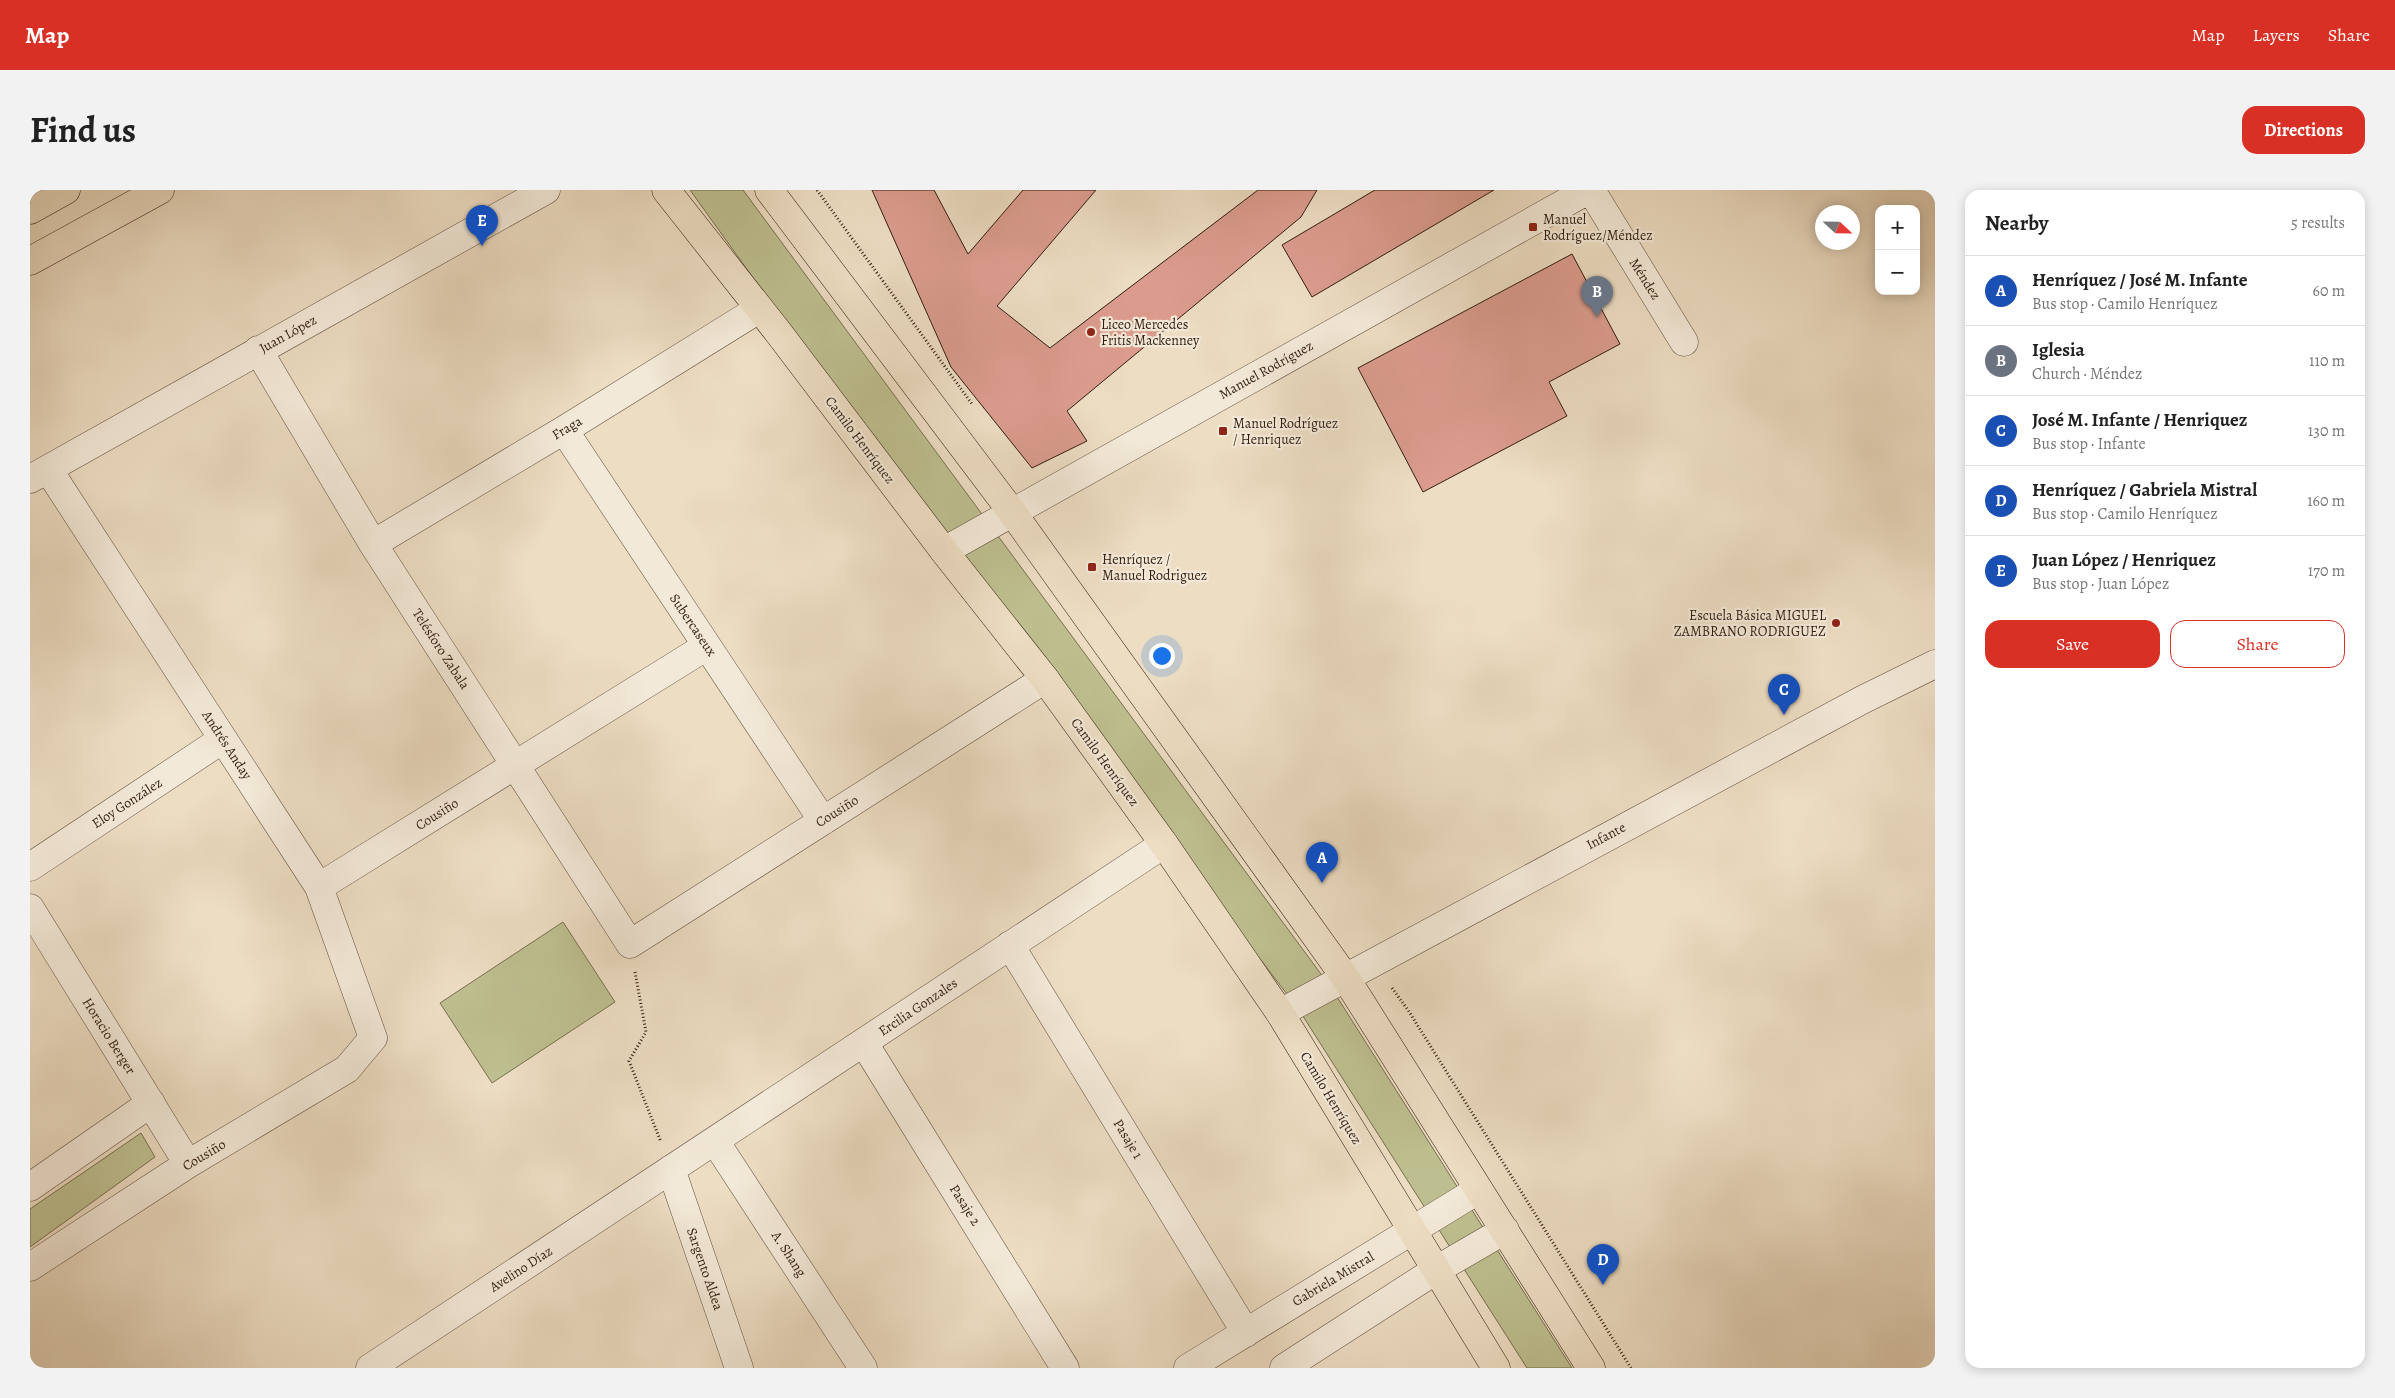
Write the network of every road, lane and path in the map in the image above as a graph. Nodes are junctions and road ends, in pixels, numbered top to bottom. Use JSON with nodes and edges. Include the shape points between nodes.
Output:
{"nodes":[{"id":1,"x":66,"y":190,"type":"edge"},
{"id":2,"x":160,"y":190,"type":"edge"},
{"id":3,"x":546,"y":190,"type":"edge"},
{"id":4,"x":666,"y":190,"type":"edge"},
{"id":5,"x":769,"y":190,"type":"edge"},
{"id":6,"x":1590,"y":190,"type":"edge"},
{"id":7,"x":31,"y":207,"type":"edge"},
{"id":8,"x":30,"y":261,"type":"edge"},
{"id":9,"x":759,"y":309,"type":"junction"},
{"id":10,"x":1684,"y":342,"type":"dead end"},
{"id":11,"x":258,"y":350,"type":"junction"},
{"id":12,"x":564,"y":430,"type":"junction"},
{"id":13,"x":39,"y":474,"type":"edge"},
{"id":14,"x":1012,"y":512,"type":"junction"},
{"id":15,"x":373,"y":544,"type":"junction"},
{"id":16,"x":944,"y":551,"type":"junction"},
{"id":17,"x":707,"y":646,"type":"junction"},
{"id":18,"x":1935,"y":664,"type":"edge"},
{"id":19,"x":1045,"y":679,"type":"junction"},
{"id":20,"x":223,"y":739,"type":"junction"},
{"id":21,"x":516,"y":765,"type":"junction"},
{"id":22,"x":823,"y":820,"type":"junction"},
{"id":23,"x":1164,"y":844,"type":"junction"},
{"id":24,"x":30,"y":866,"type":"edge"},
{"id":25,"x":319,"y":887,"type":"junction"},
{"id":26,"x":30,"y":908,"type":"edge"},
{"id":27,"x":630,"y":944,"type":"junction"},
{"id":28,"x":1010,"y":945,"type":"junction"},
{"id":29,"x":1345,"y":977,"type":"junction"},
{"id":30,"x":1280,"y":1013,"type":"junction"},
{"id":31,"x":373,"y":1038,"type":"joint"},
{"id":32,"x":864,"y":1042,"type":"junction"},
{"id":33,"x":151,"y":1103,"type":"junction"},
{"id":34,"x":715,"y":1141,"type":"junction"},
{"id":35,"x":188,"y":1164,"type":"junction"},
{"id":36,"x":671,"y":1169,"type":"junction"},
{"id":37,"x":30,"y":1187,"type":"edge"},
{"id":38,"x":1478,"y":1190,"type":"junction"},
{"id":39,"x":1505,"y":1230,"type":"junction"},
{"id":40,"x":1412,"y":1231,"type":"junction"},
{"id":41,"x":30,"y":1267,"type":"edge"},
{"id":42,"x":1436,"y":1270,"type":"junction"},
{"id":43,"x":1246,"y":1333,"type":"junction"},
{"id":44,"x":375,"y":1366,"type":"edge"},
{"id":45,"x":739,"y":1368,"type":"edge"},
{"id":46,"x":864,"y":1368,"type":"edge"},
{"id":47,"x":1065,"y":1368,"type":"edge"},
{"id":48,"x":1188,"y":1368,"type":"edge"},
{"id":49,"x":1284,"y":1368,"type":"edge"},
{"id":50,"x":1496,"y":1368,"type":"edge"},
{"id":51,"x":1591,"y":1368,"type":"edge"}],
"edges":[{"from":1,"to":7,"type":"main road"},
{"from":2,"to":8,"type":"main road"},
{"from":3,"to":11,"type":"street","name":"Juan López"},
{"from":4,"to":9,"type":"main road","name":"Camilo Henríquez"},
{"from":5,"to":14,"type":"main road"},
{"from":6,"to":10,"type":"street","name":"Méndez"},
{"from":6,"to":14,"type":"street","name":"Manuel Rodríguez"},
{"from":9,"to":12,"type":"street","name":"Fraga"},
{"from":9,"to":16,"type":"main road","name":"Camilo Henríquez"},
{"from":11,"to":13,"type":"street","name":"Juan López"},
{"from":11,"to":15,"type":"street","name":"Telésforo Zabala"},
{"from":12,"to":15,"type":"street","name":"Fraga"},
{"from":12,"to":17,"type":"street","name":"Subercaseux"},
{"from":13,"to":20,"type":"street","name":"Andrés Anday"},
{"from":14,"to":16,"type":"street","name":"Manuel Rodríguez"},
{"from":14,"to":29,"type":"main road"},
{"from":15,"to":21,"type":"street","name":"Telésforo Zabala"},
{"from":16,"to":19,"type":"main road","name":"Camilo Henríquez"},
{"from":17,"to":21,"type":"street","name":"Cousiño"},
{"from":17,"to":22,"type":"street","name":"Subercaseux"},
{"from":18,"to":29,"type":"street","name":"Infante","via":[[1844,709]]},
{"from":19,"to":22,"type":"street","name":"Cousiño"},
{"from":19,"to":23,"type":"main road","name":"Camilo Henríquez"},
{"from":20,"to":24,"type":"street","name":"Eloy González"},
{"from":20,"to":25,"type":"street","name":"Andrés Anday"},
{"from":21,"to":25,"type":"street","name":"Cousiño"},
{"from":21,"to":27,"type":"street","name":"Telésforo Zabala"},
{"from":22,"to":27,"type":"street","name":"Cousiño"},
{"from":23,"to":28,"type":"street","name":"Ercilia Gonzales"},
{"from":23,"to":30,"type":"main road","name":"Camilo Henríquez"},
{"from":25,"to":31,"type":"street","name":"Andrés Anday"},
{"from":26,"to":33,"type":"street","name":"Horacio Berger"},
{"from":27,"to":36,"type":"path","via":[[646,1032],[629,1061]]},
{"from":28,"to":32,"type":"street","name":"Ercilia Gonzales"},
{"from":28,"to":43,"type":"street","name":"Pasaje 1"},
{"from":29,"to":30,"type":"street","name":"Infante"},
{"from":29,"to":38,"type":"main road"},
{"from":30,"to":40,"type":"main road","name":"Camilo Henríquez"},
{"from":31,"to":35,"type":"street","name":"Cousiño","via":[[347,1069]]},
{"from":32,"to":34,"type":"street","name":"Ercilia Gonzales"},
{"from":32,"to":47,"type":"street","name":"Pasaje 2"},
{"from":33,"to":35,"type":"street","name":"Horacio Berger"},
{"from":33,"to":37,"type":"street"},
{"from":34,"to":36,"type":"street","name":"Ercilia Gonzales"},
{"from":34,"to":46,"type":"street","name":"A. Shang"},
{"from":35,"to":41,"type":"street","name":"Cousiño"},
{"from":36,"to":44,"type":"street","name":"Avelino Díaz"},
{"from":36,"to":45,"type":"street","name":"Sargento Aldea"},
{"from":38,"to":39,"type":"main road"},
{"from":38,"to":40,"type":"street","name":"Gabriela Mistral"},
{"from":39,"to":42,"type":"street"},
{"from":39,"to":51,"type":"main road"},
{"from":40,"to":42,"type":"main road","name":"Camilo Henríquez"},
{"from":40,"to":43,"type":"street","name":"Gabriela Mistral"},
{"from":42,"to":49,"type":"street"},
{"from":42,"to":50,"type":"main road","name":"Camilo Henríquez"},
{"from":43,"to":48,"type":"street","name":"Gabriela Mistral"}]}
